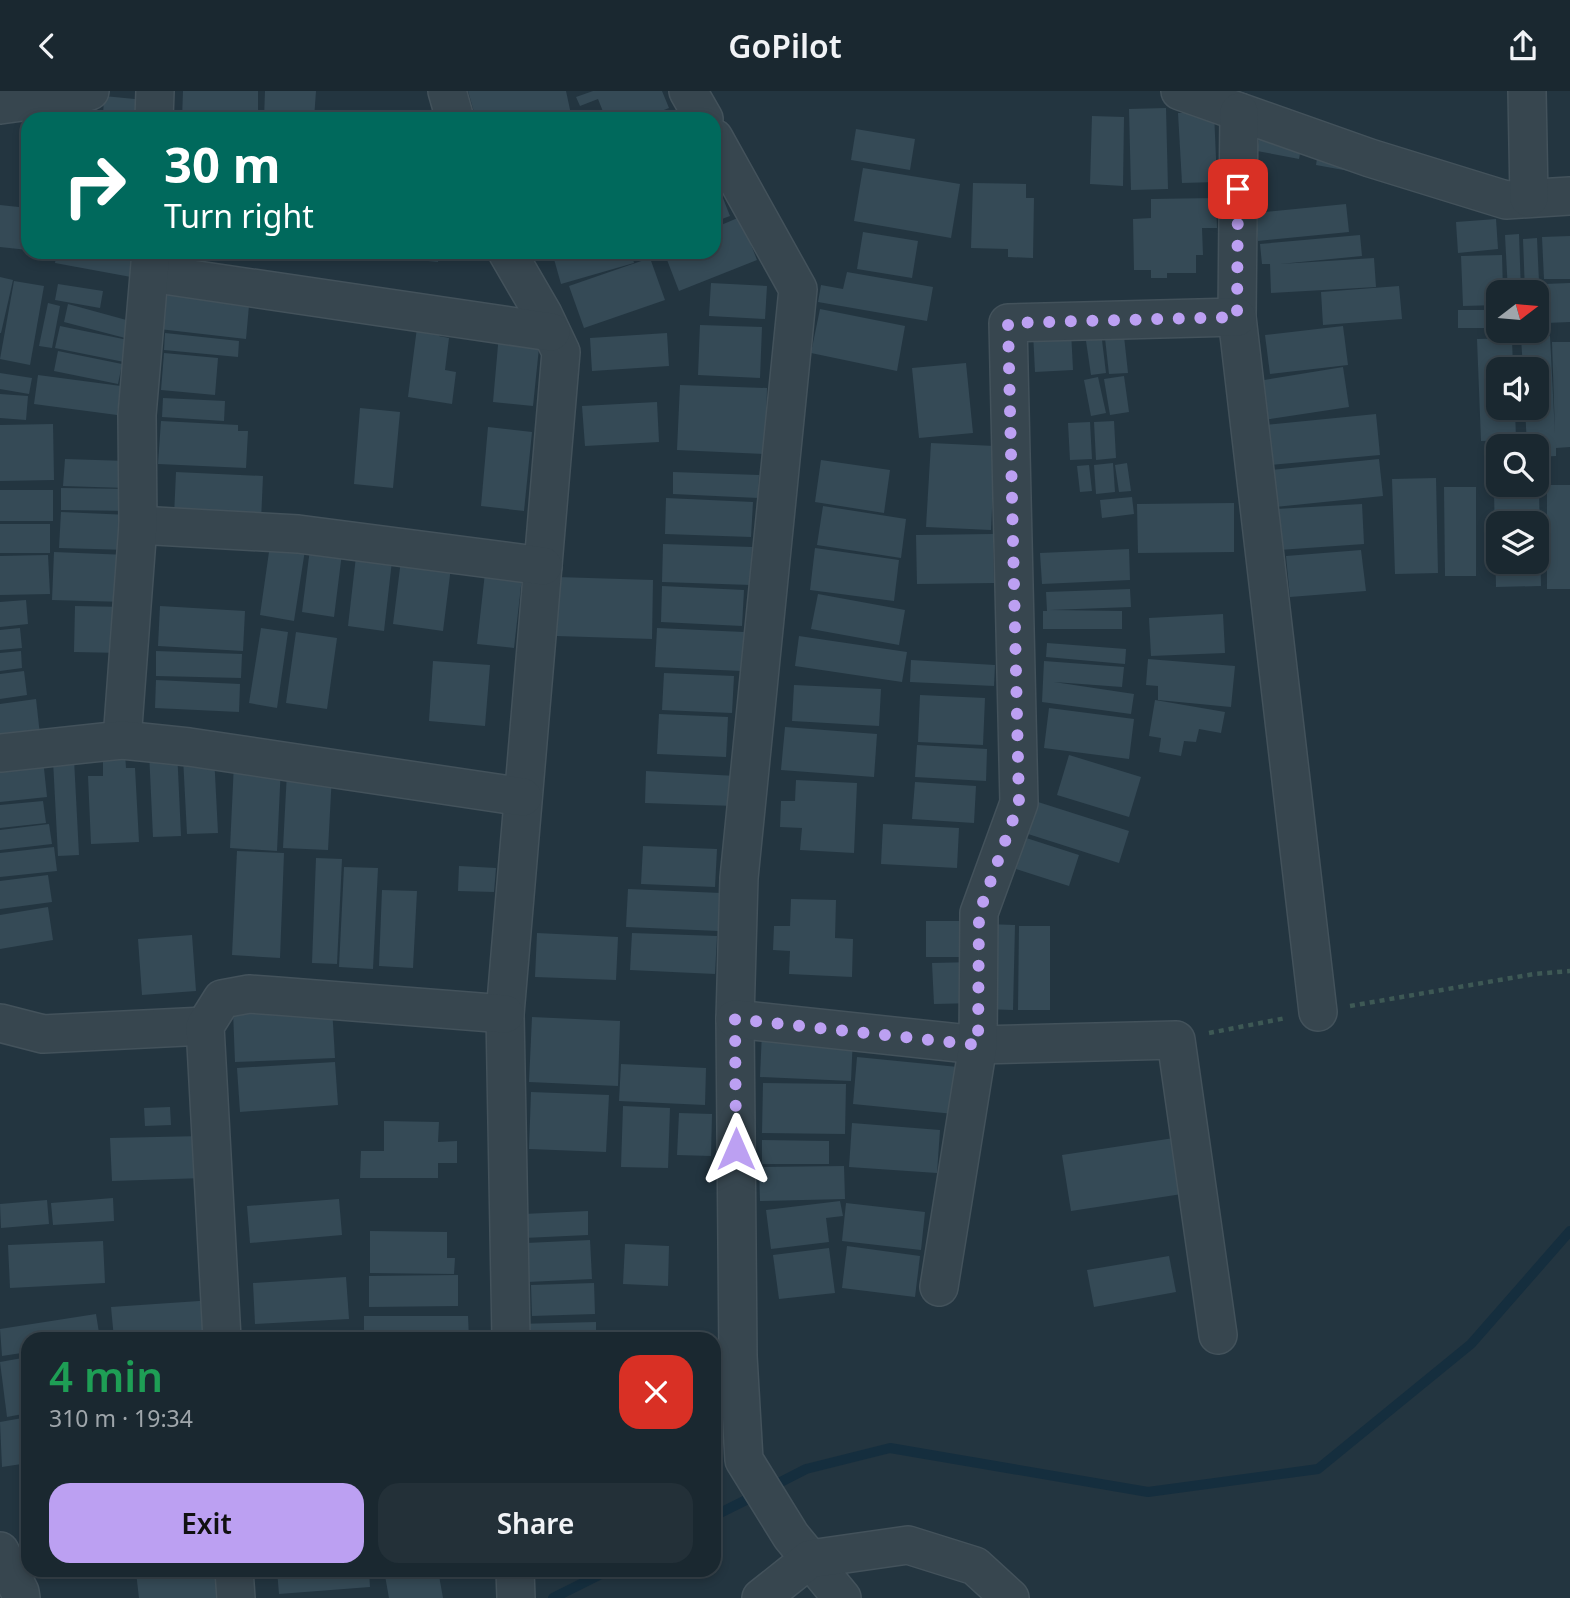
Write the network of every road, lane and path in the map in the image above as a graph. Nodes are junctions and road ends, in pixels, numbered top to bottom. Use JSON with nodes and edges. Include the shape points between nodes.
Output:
{"nodes":[{"id":1,"x":90,"y":91,"type":"edge"},
{"id":2,"x":155,"y":91,"type":"edge"},
{"id":3,"x":447,"y":91,"type":"edge"},
{"id":4,"x":688,"y":91,"type":"edge"},
{"id":5,"x":1180,"y":91,"type":"edge"},
{"id":6,"x":1527,"y":91,"type":"edge"},
{"id":7,"x":0,"y":105,"type":"edge"},
{"id":8,"x":154,"y":112,"type":"edge"},
{"id":9,"x":453,"y":112,"type":"edge"},
{"id":10,"x":700,"y":112,"type":"edge"},
{"id":11,"x":1239,"y":112,"type":"junction"},
{"id":12,"x":721,"y":151,"type":"edge"},
{"id":13,"x":1570,"y":196,"type":"edge"},
{"id":14,"x":1529,"y":198,"type":"junction"},
{"id":15,"x":511,"y":259,"type":"edge"},
{"id":16,"x":151,"y":262,"type":"edge"},
{"id":17,"x":1237,"y":317,"type":"junction"},
{"id":18,"x":551,"y":332,"type":"junction"},
{"id":19,"x":138,"y":525,"type":"junction"},
{"id":20,"x":542,"y":566,"type":"junction"},
{"id":21,"x":122,"y":740,"type":"junction"},
{"id":22,"x":0,"y":753,"type":"edge"},
{"id":23,"x":523,"y":797,"type":"junction"},
{"id":24,"x":1570,"y":971,"type":"edge"},
{"id":25,"x":1318,"y":1012,"type":"junction"},
{"id":26,"x":505,"y":1014,"type":"junction"},
{"id":27,"x":735,"y":1019,"type":"junction"},
{"id":28,"x":0,"y":1023,"type":"edge"},
{"id":29,"x":205,"y":1026,"type":"junction"},
{"id":30,"x":1176,"y":1040,"type":"junction"},
{"id":31,"x":978,"y":1045,"type":"junction"},
{"id":32,"x":939,"y":1287,"type":"dead end"},
{"id":33,"x":222,"y":1332,"type":"edge"},
{"id":34,"x":511,"y":1332,"type":"edge"},
{"id":35,"x":1218,"y":1335,"type":"dead end"},
{"id":36,"x":801,"y":1548,"type":"junction"},
{"id":37,"x":0,"y":1551,"type":"edge"},
{"id":38,"x":234,"y":1577,"type":"edge"},
{"id":39,"x":515,"y":1577,"type":"edge"},
{"id":40,"x":20,"y":1598,"type":"edge"},
{"id":41,"x":236,"y":1598,"type":"edge"},
{"id":42,"x":516,"y":1598,"type":"edge"},
{"id":43,"x":761,"y":1598,"type":"edge"},
{"id":44,"x":842,"y":1598,"type":"edge"},
{"id":45,"x":1010,"y":1598,"type":"edge"}],
"edges":[{"from":1,"to":7,"type":"street"},
{"from":2,"to":8,"type":"street"},
{"from":3,"to":9,"type":"street"},
{"from":4,"to":10,"type":"street"},
{"from":5,"to":11,"type":"street"},
{"from":6,"to":14,"type":"street"},
{"from":11,"to":14,"type":"street","via":[[1506,200]]},
{"from":11,"to":17,"type":"street"},
{"from":12,"to":27,"type":"street","via":[[798,289],[739,878]]},
{"from":13,"to":14,"type":"street"},
{"from":15,"to":18,"type":"street"},
{"from":16,"to":18,"type":"street"},
{"from":16,"to":19,"type":"street","via":[[137,415]]},
{"from":17,"to":25,"type":"street"},
{"from":17,"to":31,"type":"street","via":[[1008,323],[1019,803],[979,913]]},
{"from":18,"to":20,"type":"street","via":[[561,352]]},
{"from":19,"to":20,"type":"street","via":[[298,534]]},
{"from":19,"to":21,"type":"street"},
{"from":20,"to":23,"type":"street"},
{"from":21,"to":22,"type":"street"},
{"from":21,"to":23,"type":"street"},
{"from":23,"to":26,"type":"street"},
{"from":24,"to":25,"type":"path"},
{"from":25,"to":30,"type":"path"},
{"from":26,"to":29,"type":"street","via":[[249,994],[222,999]]},
{"from":26,"to":34,"type":"street"},
{"from":27,"to":31,"type":"street"},
{"from":27,"to":36,"type":"street","via":[[738,1356],[744,1460]]},
{"from":28,"to":29,"type":"street","via":[[43,1034]]},
{"from":29,"to":33,"type":"street"},
{"from":30,"to":31,"type":"street"},
{"from":30,"to":35,"type":"street"},
{"from":31,"to":32,"type":"street"},
{"from":36,"to":43,"type":"street"},
{"from":36,"to":44,"type":"street"},
{"from":36,"to":45,"type":"street","via":[[908,1545],[975,1566]]},
{"from":37,"to":40,"type":"street"},
{"from":38,"to":41,"type":"street"},
{"from":39,"to":42,"type":"street"}]}
